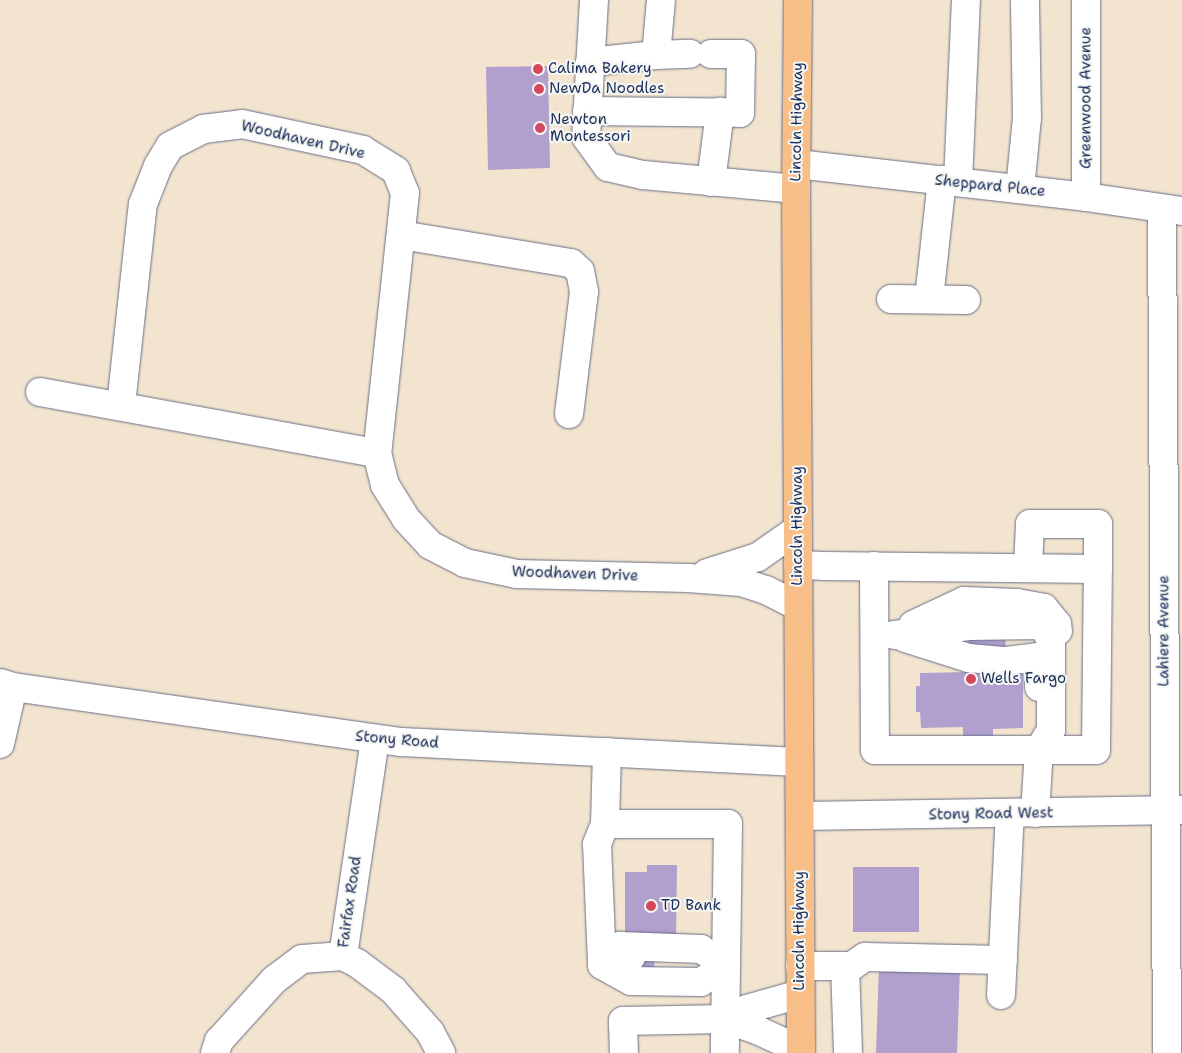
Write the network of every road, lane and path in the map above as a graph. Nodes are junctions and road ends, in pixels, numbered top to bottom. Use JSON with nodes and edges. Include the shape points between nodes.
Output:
{"nodes":[{"id":1,"x":594,"y":0,"type":"edge"},
{"id":2,"x":661,"y":0,"type":"edge"},
{"id":3,"x":798,"y":0,"type":"edge"},
{"id":4,"x":966,"y":0,"type":"edge"},
{"id":5,"x":1025,"y":0,"type":"edge"},
{"id":6,"x":1086,"y":0,"type":"edge"},
{"id":7,"x":656,"y":54,"type":"junction"},
{"id":8,"x":590,"y":62,"type":"junction"},
{"id":9,"x":587,"y":111,"type":"junction"},
{"id":10,"x":720,"y":112,"type":"junction"},
{"id":11,"x":797,"y":177,"type":"junction"},
{"id":12,"x":710,"y":182,"type":"junction"},
{"id":13,"x":950,"y":182,"type":"junction"},
{"id":14,"x":1020,"y":189,"type":"junction"},
{"id":15,"x":1086,"y":197,"type":"junction"},
{"id":16,"x":1172,"y":210,"type":"edge"},
{"id":17,"x":401,"y":235,"type":"junction"},
{"id":18,"x":891,"y":299,"type":"dead end"},
{"id":19,"x":929,"y":299,"type":"junction"},
{"id":20,"x":966,"y":300,"type":"dead end"},
{"id":21,"x":40,"y":392,"type":"dead end"},
{"id":22,"x":121,"y":405,"type":"junction"},
{"id":23,"x":569,"y":414,"type":"dead end"},
{"id":24,"x":377,"y":454,"type":"junction"},
{"id":25,"x":798,"y":529,"type":"junction"},
{"id":26,"x":798,"y":565,"type":"junction"},
{"id":27,"x":874,"y":566,"type":"junction"},
{"id":28,"x":1028,"y":568,"type":"junction"},
{"id":29,"x":1098,"y":569,"type":"junction"},
{"id":30,"x":688,"y":578,"type":"junction"},
{"id":31,"x":798,"y":606,"type":"junction"},
{"id":32,"x":884,"y":635,"type":"junction"},
{"id":33,"x":6,"y":685,"type":"edge"},
{"id":34,"x":375,"y":739,"type":"junction"},
{"id":35,"x":1050,"y":743,"type":"junction"},
{"id":36,"x":0,"y":744,"type":"edge"},
{"id":37,"x":607,"y":752,"type":"junction"},
{"id":38,"x":798,"y":762,"type":"junction"},
{"id":39,"x":1173,"y":810,"type":"edge"},
{"id":40,"x":1023,"y":814,"type":"junction"},
{"id":41,"x":800,"y":816,"type":"junction"},
{"id":42,"x":605,"y":824,"type":"junction"},
{"id":43,"x":343,"y":956,"type":"junction"},
{"id":44,"x":1003,"y":960,"type":"junction"},
{"id":45,"x":602,"y":965,"type":"junction"},
{"id":46,"x":726,"y":965,"type":"junction"},
{"id":47,"x":800,"y":966,"type":"junction"},
{"id":48,"x":845,"y":966,"type":"junction"},
{"id":49,"x":800,"y":994,"type":"junction"},
{"id":50,"x":1001,"y":994,"type":"dead end"},
{"id":51,"x":725,"y":1019,"type":"junction"},
{"id":52,"x":801,"y":1052,"type":"edge"},
{"id":53,"x":215,"y":1053,"type":"edge"},
{"id":54,"x":442,"y":1053,"type":"edge"},
{"id":55,"x":624,"y":1053,"type":"edge"},
{"id":56,"x":725,"y":1053,"type":"edge"},
{"id":57,"x":848,"y":1053,"type":"edge"},
{"id":58,"x":1167,"y":1053,"type":"edge"}],
"edges":[{"from":1,"to":8,"type":"street","name":"Sheppard Place"},
{"from":2,"to":7,"type":"street"},
{"from":3,"to":11,"type":"main road","name":"Lincoln Highway"},
{"from":4,"to":13,"type":"street"},
{"from":5,"to":14,"type":"street","via":[[1027,118]]},
{"from":6,"to":15,"type":"street","name":"Greenwood Avenue"},
{"from":7,"to":8,"type":"street"},
{"from":7,"to":10,"type":"street","via":[[741,54],[740,112]]},
{"from":8,"to":9,"type":"street","name":"Sheppard Place"},
{"from":9,"to":10,"type":"street"},
{"from":9,"to":12,"type":"street","name":"Sheppard Place","via":[[586,137],[608,167],[643,175]]},
{"from":10,"to":12,"type":"street"},
{"from":11,"to":12,"type":"street","name":"Sheppard Place"},
{"from":11,"to":13,"type":"street","name":"Sheppard Place"},
{"from":11,"to":25,"type":"main road","name":"Lincoln Highway"},
{"from":13,"to":14,"type":"street","name":"Sheppard Place"},
{"from":13,"to":19,"type":"street"},
{"from":14,"to":15,"type":"street","name":"Sheppard Place"},
{"from":15,"to":16,"type":"street","name":"Sheppard Place"},
{"from":16,"to":39,"type":"street","name":"Lahiere Avenue"},
{"from":17,"to":22,"type":"street","name":"Woodhaven Drive","via":[[406,194],[396,170],[363,150],[242,124],[203,129],[170,146],[143,204]]},
{"from":17,"to":23,"type":"street","via":[[570,263],[580,271],[584,292]]},
{"from":17,"to":24,"type":"street","name":"Woodhaven Drive"},
{"from":18,"to":19,"type":"street"},
{"from":19,"to":20,"type":"street"},
{"from":21,"to":22,"type":"street"},
{"from":22,"to":24,"type":"street"},
{"from":24,"to":30,"type":"street","name":"Woodhaven Drive","via":[[385,485],[406,518],[430,545],[465,563],[517,574]]},
{"from":25,"to":26,"type":"main road","name":"Lincoln Highway"},
{"from":25,"to":30,"type":"street","via":[[758,557]]},
{"from":26,"to":27,"type":"street"},
{"from":26,"to":31,"type":"main road","name":"Lincoln Highway"},
{"from":27,"to":28,"type":"street"},
{"from":27,"to":32,"type":"street"},
{"from":28,"to":29,"type":"street"},
{"from":28,"to":29,"type":"street","via":[[1030,524],[1098,524]]},
{"from":29,"to":35,"type":"street","via":[[1096,750]]},
{"from":30,"to":31,"type":"street","name":"Woodhaven Drive","via":[[741,582]]},
{"from":31,"to":38,"type":"main road","name":"Lincoln Highway"},
{"from":32,"to":35,"type":"street","via":[[969,658],[1006,661],[1038,657],[1040,718]]},
{"from":32,"to":35,"type":"street","via":[[968,626],[1043,625],[1051,641]]},
{"from":32,"to":35,"type":"street","via":[[875,750]]},
{"from":32,"to":35,"type":"street","via":[[964,601],[1017,603],[1044,608],[1057,624],[1062,671]]},
{"from":33,"to":34,"type":"street","name":"Stony Road"},
{"from":33,"to":36,"type":"street"},
{"from":34,"to":37,"type":"street","name":"Stony Road"},
{"from":34,"to":43,"type":"street","name":"Fairfax Road"},
{"from":35,"to":40,"type":"street"},
{"from":37,"to":38,"type":"street","name":"Stony Road"},
{"from":37,"to":42,"type":"street"},
{"from":38,"to":41,"type":"main road","name":"Lincoln Highway"},
{"from":39,"to":40,"type":"street","name":"Stony Road West"},
{"from":39,"to":58,"type":"street","name":"Lahiere Avenue"},
{"from":40,"to":41,"type":"street","name":"Stony Road West"},
{"from":40,"to":44,"type":"street"},
{"from":41,"to":47,"type":"main road","name":"Lincoln Highway"},
{"from":42,"to":45,"type":"street","via":[[598,844]]},
{"from":42,"to":46,"type":"street","via":[[728,824]]},
{"from":43,"to":53,"type":"street","name":"Fairfax Road","via":[[302,959],[274,980],[219,1041]]},
{"from":43,"to":54,"type":"street","via":[[393,990],[430,1032]]},
{"from":44,"to":48,"type":"street","via":[[865,957],[852,966]]},
{"from":44,"to":50,"type":"street"},
{"from":45,"to":46,"type":"street","via":[[643,957],[702,958]]},
{"from":45,"to":46,"type":"street","via":[[620,946],[701,949]]},
{"from":46,"to":51,"type":"street"},
{"from":47,"to":48,"type":"street"},
{"from":47,"to":49,"type":"main road","name":"Lincoln Highway"},
{"from":48,"to":57,"type":"street"},
{"from":49,"to":51,"type":"street","via":[[747,1009]]},
{"from":49,"to":52,"type":"main road","name":"Lincoln Highway"},
{"from":51,"to":52,"type":"street","via":[[759,1031]]},
{"from":51,"to":55,"type":"street","via":[[624,1021]]},
{"from":51,"to":56,"type":"street"}]}
